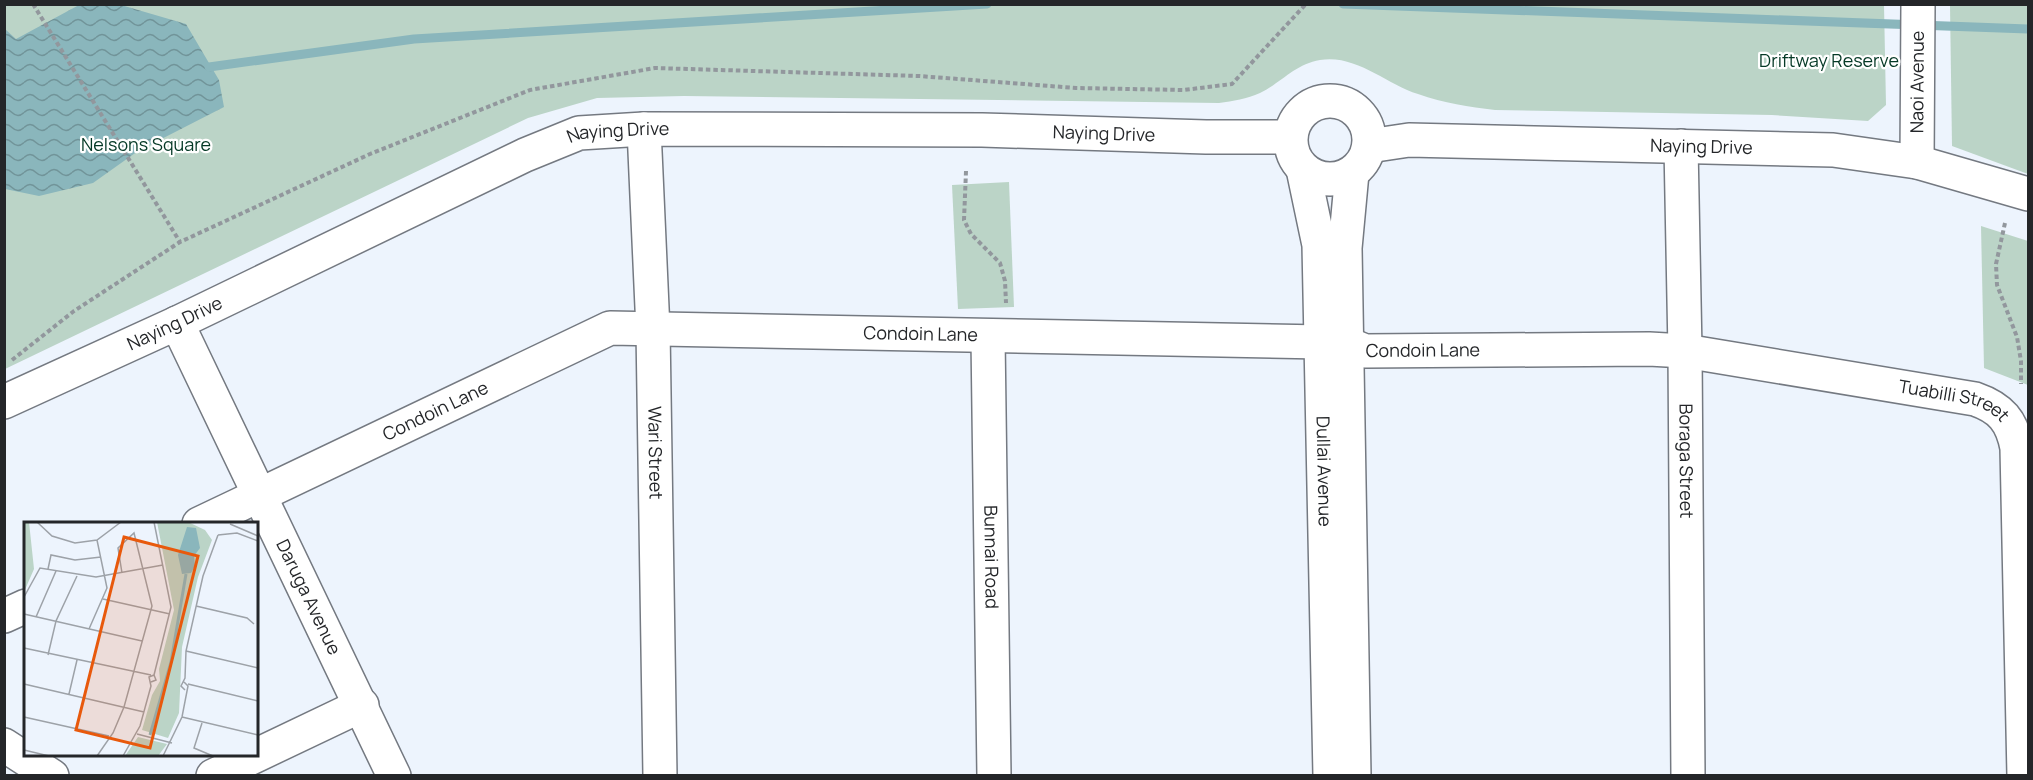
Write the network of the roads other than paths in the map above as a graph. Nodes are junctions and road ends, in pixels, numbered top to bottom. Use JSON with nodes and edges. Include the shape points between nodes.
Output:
{"nodes":[{"id":1,"x":1918,"y":4,"type":"edge"},
{"id":2,"x":644,"y":129,"type":"junction"},
{"id":3,"x":1290,"y":137,"type":"junction"},
{"id":4,"x":1681,"y":146,"type":"junction"},
{"id":5,"x":1361,"y":159,"type":"junction"},
{"id":6,"x":1917,"y":162,"type":"junction"},
{"id":7,"x":1303,"y":169,"type":"junction"},
{"id":8,"x":2028,"y":194,"type":"edge"},
{"id":9,"x":177,"y":323,"type":"junction"},
{"id":10,"x":997,"y":325,"type":"junction"},
{"id":11,"x":653,"y":330,"type":"junction"},
{"id":12,"x":1334,"y":343,"type":"junction"},
{"id":13,"x":1685,"y":351,"type":"junction"},
{"id":14,"x":4,"y":402,"type":"edge"},
{"id":15,"x":2021,"y":427,"type":"edge"},
{"id":16,"x":260,"y":495,"type":"junction"},
{"id":17,"x":203,"y":522,"type":"edge"},
{"id":18,"x":24,"y":607,"type":"edge"},
{"id":19,"x":4,"y":616,"type":"edge"},
{"id":20,"x":362,"y":705,"type":"junction"},
{"id":21,"x":4,"y":745,"type":"edge"},
{"id":22,"x":258,"y":755,"type":"edge"},
{"id":23,"x":255,"y":756,"type":"edge"},
{"id":24,"x":52,"y":776,"type":"edge"},
{"id":25,"x":213,"y":776,"type":"edge"},
{"id":26,"x":394,"y":776,"type":"edge"},
{"id":27,"x":660,"y":776,"type":"edge"},
{"id":28,"x":994,"y":776,"type":"edge"},
{"id":29,"x":1330,"y":776,"type":"edge"},
{"id":30,"x":1354,"y":776,"type":"edge"},
{"id":31,"x":1688,"y":776,"type":"edge"},
{"id":32,"x":2024,"y":776,"type":"edge"}],
"edges":[{"from":1,"to":6,"type":"street","name":"Naoi Avenue"},
{"from":2,"to":3,"type":"street","name":"Naying Drive","via":[[973,130]]},
{"from":2,"to":9,"type":"street","name":"Naying Drive","via":[[579,133],[525,155]]},
{"from":2,"to":11,"type":"street","name":"Wari Street"},
{"from":3,"to":5,"type":"street","via":[[1302,111],[1314,103],[1341,101],[1354,108],[1369,132]]},
{"from":3,"to":7,"type":"street","via":[[1293,154]]},
{"from":4,"to":5,"type":"street","name":"Naying Drive","via":[[1409,140]]},
{"from":4,"to":6,"type":"street","name":"Naying Drive","via":[[1833,150]]},
{"from":4,"to":13,"type":"street","name":"Boraga Street"},
{"from":5,"to":7,"type":"street","via":[[1327,179]]},
{"from":5,"to":12,"type":"street","name":"Dullai Avenue"},
{"from":6,"to":8,"type":"street","name":"Naying Drive"},
{"from":7,"to":12,"type":"street","name":"Dullai Avenue"},
{"from":9,"to":14,"type":"street","name":"Naying Drive"},
{"from":9,"to":16,"type":"street","name":"Daruga Avenue"},
{"from":10,"to":11,"type":"street","name":"Condoin Lane"},
{"from":10,"to":12,"type":"street","name":"Condoin Lane"},
{"from":10,"to":28,"type":"street","name":"Bunnai Road"},
{"from":11,"to":16,"type":"street","name":"Condoin Lane","via":[[610,328]]},
{"from":11,"to":27,"type":"street","name":"Wari Street"},
{"from":12,"to":13,"type":"street","name":"Condoin Lane","via":[[1365,351]]},
{"from":12,"to":29,"type":"street","name":"Dullai Avenue"},
{"from":12,"to":30,"type":"street","name":"Dullai Avenue"},
{"from":13,"to":15,"type":"street","name":"Tuabilli Street","via":[[1975,399]]},
{"from":13,"to":31,"type":"street","name":"Boraga Street"},
{"from":15,"to":32,"type":"street","name":"Tuabilli Street","via":[[2018,474]]},
{"from":16,"to":17,"type":"street","name":"Condoin Lane"},
{"from":16,"to":20,"type":"street","name":"Daruga Avenue"},
{"from":18,"to":19,"type":"street"},
{"from":20,"to":22,"type":"street"},
{"from":20,"to":26,"type":"street","name":"Daruga Avenue"},
{"from":21,"to":24,"type":"street"},
{"from":23,"to":25,"type":"street"}]}
